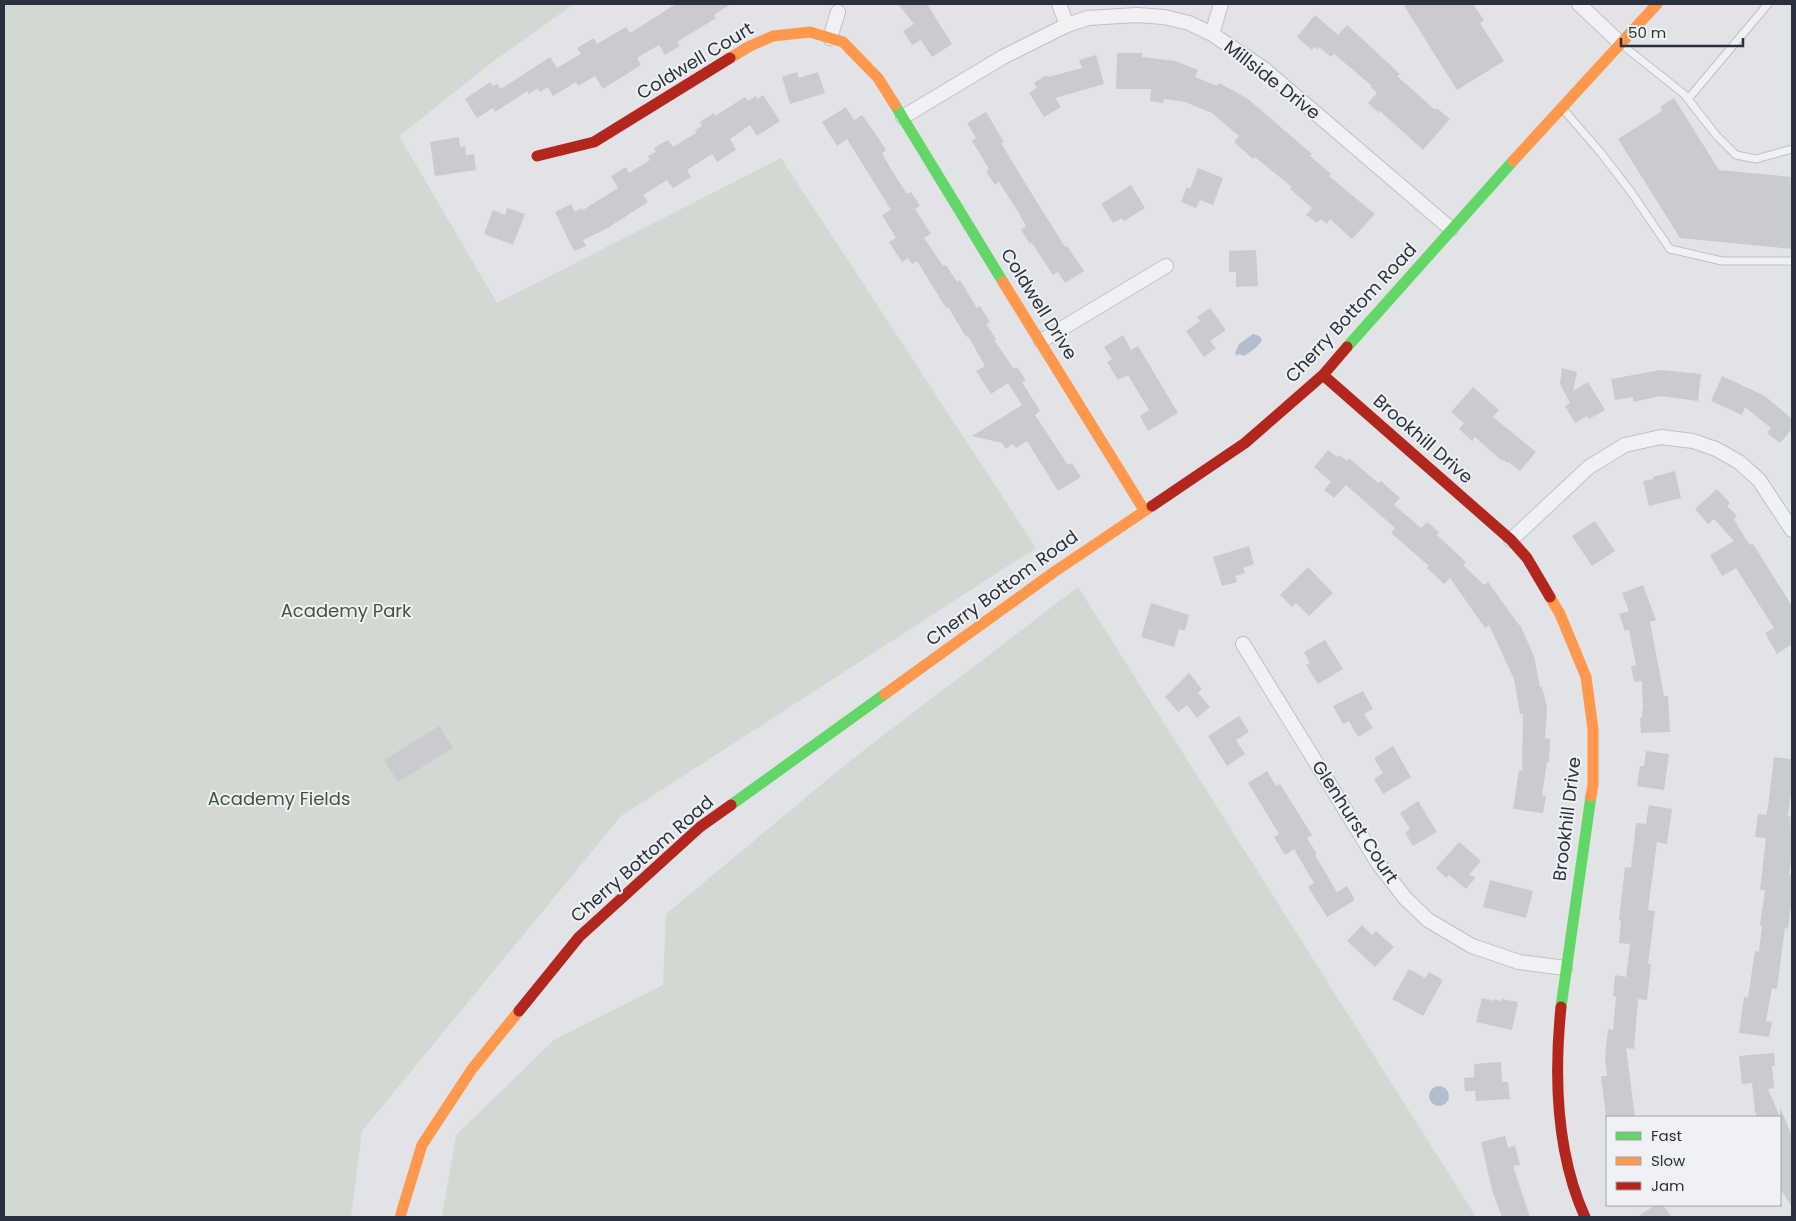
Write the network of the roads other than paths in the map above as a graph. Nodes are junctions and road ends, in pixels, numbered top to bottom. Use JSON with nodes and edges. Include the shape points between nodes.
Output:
{"nodes":[{"id":1,"x":1059,"y":4,"type":"edge"},
{"id":2,"x":1221,"y":4,"type":"edge"},
{"id":3,"x":1579,"y":4,"type":"edge"},
{"id":4,"x":1657,"y":4,"type":"edge"},
{"id":5,"x":1768,"y":4,"type":"edge"},
{"id":6,"x":838,"y":12,"type":"dead end"},
{"id":7,"x":1067,"y":24,"type":"junction"},
{"id":8,"x":1212,"y":34,"type":"junction"},
{"id":9,"x":830,"y":38,"type":"junction"},
{"id":10,"x":1620,"y":43,"type":"junction"},
{"id":11,"x":1688,"y":99,"type":"junction"},
{"id":12,"x":1562,"y":108,"type":"junction"},
{"id":13,"x":903,"y":117,"type":"junction"},
{"id":14,"x":1792,"y":150,"type":"edge"},
{"id":15,"x":537,"y":156,"type":"dead end"},
{"id":16,"x":1451,"y":229,"type":"junction"},
{"id":17,"x":1792,"y":261,"type":"edge"},
{"id":18,"x":1166,"y":266,"type":"dead end"},
{"id":19,"x":1041,"y":341,"type":"junction"},
{"id":20,"x":1322,"y":375,"type":"junction"},
{"id":21,"x":1144,"y":510,"type":"junction"},
{"id":22,"x":1792,"y":530,"type":"edge"},
{"id":23,"x":1510,"y":540,"type":"junction"},
{"id":24,"x":1243,"y":644,"type":"dead end"},
{"id":25,"x":1565,"y":968,"type":"junction"},
{"id":26,"x":400,"y":1217,"type":"edge"},
{"id":27,"x":1585,"y":1217,"type":"edge"}],
"edges":[{"from":1,"to":7,"type":"street"},
{"from":2,"to":8,"type":"street"},
{"from":3,"to":10,"type":"street"},
{"from":4,"to":10,"type":"street","name":"Cherry Bottom Road"},
{"from":5,"to":11,"type":"lane"},
{"from":6,"to":9,"type":"street"},
{"from":7,"to":8,"type":"street","name":"Millside Drive","via":[[1088,18],[1137,15],[1189,23]]},
{"from":7,"to":13,"type":"street","name":"Millside Drive"},
{"from":8,"to":16,"type":"street","name":"Millside Drive","via":[[1264,69]]},
{"from":9,"to":13,"type":"street","name":"Coldwell Court","via":[[843,42],[878,78]]},
{"from":9,"to":15,"type":"street","name":"Coldwell Court","via":[[810,32],[773,36],[750,46],[594,142]]},
{"from":10,"to":11,"type":"lane"},
{"from":10,"to":12,"type":"street","name":"Cherry Bottom Road"},
{"from":11,"to":14,"type":"lane","via":[[1736,155],[1756,159]]},
{"from":12,"to":16,"type":"street","name":"Cherry Bottom Road"},
{"from":12,"to":17,"type":"lane","via":[[1631,192],[1670,249],[1722,261]]},
{"from":13,"to":19,"type":"street","name":"Coldwell Drive"},
{"from":16,"to":20,"type":"street","name":"Cherry Bottom Road"},
{"from":18,"to":19,"type":"street"},
{"from":19,"to":21,"type":"street","name":"Coldwell Drive"},
{"from":20,"to":21,"type":"street","name":"Cherry Bottom Road","via":[[1245,443]]},
{"from":20,"to":23,"type":"street","name":"Brookhill Drive"},
{"from":21,"to":26,"type":"street","name":"Cherry Bottom Road","via":[[1029,589],[700,827],[579,937],[472,1069],[422,1145]]},
{"from":22,"to":23,"type":"street","via":[[1759,480],[1739,462],[1693,441],[1660,437],[1625,445],[1589,467]]},
{"from":23,"to":25,"type":"street","name":"Brookhill Drive","via":[[1527,558],[1560,614],[1586,677],[1593,730],[1592,785]]},
{"from":24,"to":25,"type":"street","name":"Glenhurst Court","via":[[1378,863],[1405,898],[1428,920],[1472,946],[1519,962]]},
{"from":25,"to":27,"type":"street","name":"Brookhill Drive","via":[[1559,1029],[1558,1095],[1568,1170]]}]}
